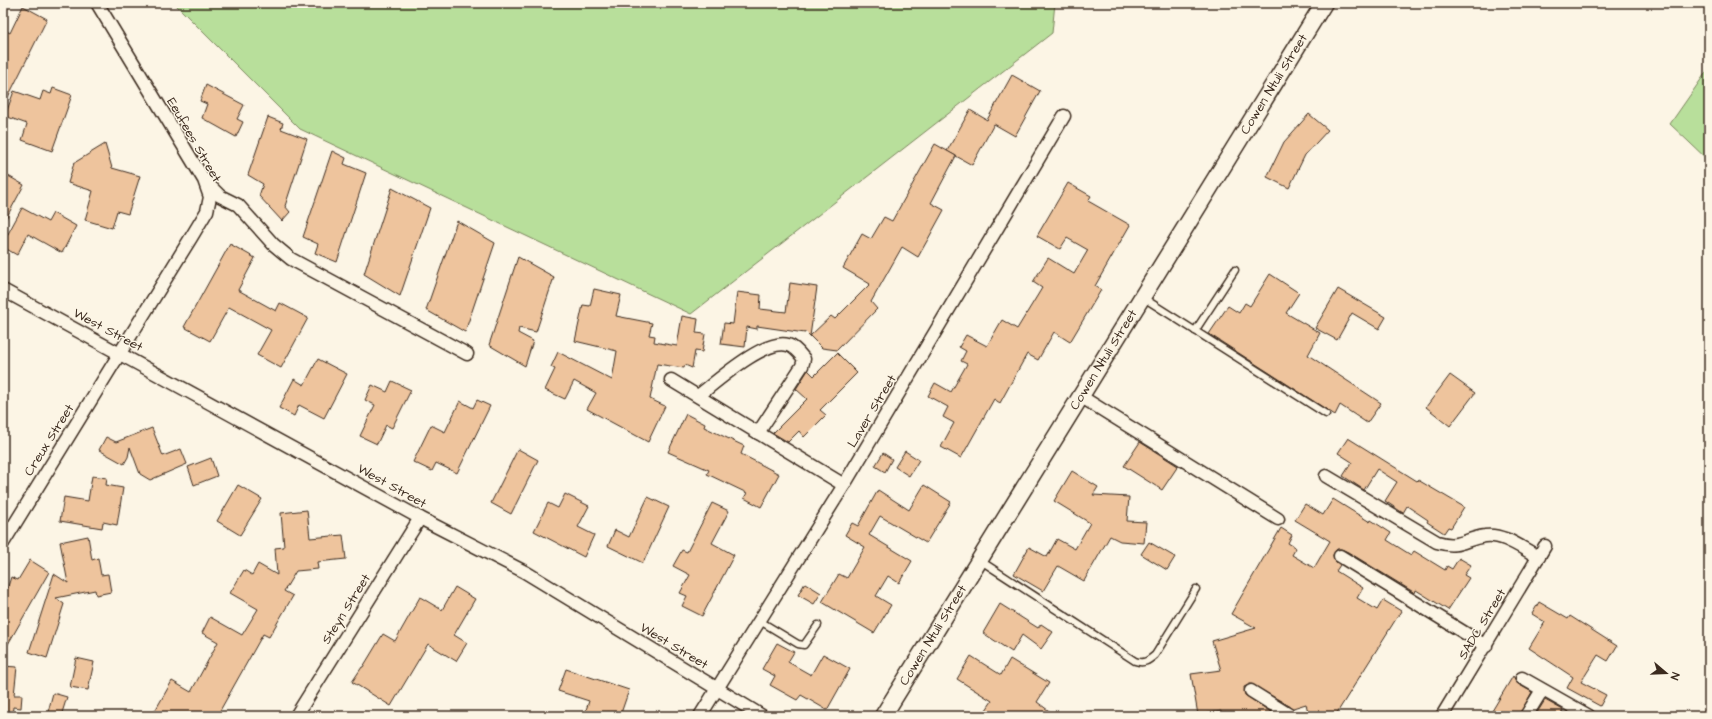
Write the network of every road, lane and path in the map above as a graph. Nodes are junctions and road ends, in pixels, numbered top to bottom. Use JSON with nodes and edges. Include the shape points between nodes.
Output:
{"nodes":[{"id":1,"x":96,"y":3,"type":"edge"},
{"id":2,"x":1324,"y":3,"type":"edge"},
{"id":3,"x":1064,"y":116,"type":"dead end"},
{"id":4,"x":204,"y":180,"type":"junction"},
{"id":5,"x":1235,"y":270,"type":"dead end"},
{"id":6,"x":3,"y":290,"type":"edge"},
{"id":7,"x":1142,"y":297,"type":"junction"},
{"id":8,"x":1195,"y":331,"type":"junction"},
{"id":9,"x":120,"y":353,"type":"junction"},
{"id":10,"x":467,"y":354,"type":"dead end"},
{"id":11,"x":672,"y":380,"type":"dead end"},
{"id":12,"x":698,"y":396,"type":"junction"},
{"id":13,"x":1080,"y":396,"type":"junction"},
{"id":14,"x":1326,"y":414,"type":"dead end"},
{"id":15,"x":758,"y":433,"type":"junction"},
{"id":16,"x":1326,"y":476,"type":"dead end"},
{"id":17,"x":844,"y":485,"type":"junction"},
{"id":18,"x":420,"y":518,"type":"junction"},
{"id":19,"x":1278,"y":519,"type":"dead end"},
{"id":20,"x":3,"y":543,"type":"edge"},
{"id":21,"x":1545,"y":546,"type":"dead end"},
{"id":22,"x":1340,"y":556,"type":"dead end"},
{"id":23,"x":1539,"y":557,"type":"junction"},
{"id":24,"x":979,"y":560,"type":"junction"},
{"id":25,"x":1196,"y":589,"type":"dead end"},
{"id":26,"x":760,"y":621,"type":"junction"},
{"id":27,"x":818,"y":625,"type":"dead end"},
{"id":28,"x":1486,"y":646,"type":"junction"},
{"id":29,"x":1522,"y":678,"type":"dead end"},
{"id":30,"x":718,"y":688,"type":"junction"},
{"id":31,"x":1542,"y":690,"type":"junction"},
{"id":32,"x":1251,"y":691,"type":"dead end"},
{"id":33,"x":296,"y":716,"type":"edge"},
{"id":34,"x":700,"y":716,"type":"edge"},
{"id":35,"x":762,"y":716,"type":"edge"},
{"id":36,"x":883,"y":716,"type":"edge"},
{"id":37,"x":1291,"y":716,"type":"edge"},
{"id":38,"x":1442,"y":716,"type":"edge"},
{"id":39,"x":1526,"y":716,"type":"edge"},
{"id":40,"x":1589,"y":716,"type":"edge"}],
"edges":[{"from":1,"to":4,"type":"street","name":"Eeufees Street"},
{"from":2,"to":7,"type":"street","name":"Cowen Ntuli Street"},
{"from":3,"to":17,"type":"street","name":"Laver Street"},
{"from":4,"to":9,"type":"street","name":"Eeufees Street","via":[[210,197],[207,211]]},
{"from":4,"to":10,"type":"street","via":[[220,196],[238,205],[273,244],[291,259]]},
{"from":5,"to":8,"type":"lane"},
{"from":6,"to":9,"type":"street","name":"West Street"},
{"from":7,"to":8,"type":"lane"},
{"from":7,"to":13,"type":"street","name":"Cowen Ntuli Street"},
{"from":8,"to":14,"type":"lane"},
{"from":9,"to":18,"type":"street","name":"West Street"},
{"from":9,"to":20,"type":"street","name":"Creux Street"},
{"from":11,"to":12,"type":"street"},
{"from":12,"to":15,"type":"street"},
{"from":12,"to":15,"type":"street","via":[[747,357],[780,343],[790,345],[804,359],[802,366]]},
{"from":13,"to":19,"type":"street"},
{"from":13,"to":24,"type":"street","name":"Cowen Ntuli Street"},
{"from":15,"to":17,"type":"street"},
{"from":16,"to":23,"type":"street","via":[[1437,542],[1449,546],[1485,536],[1498,536]]},
{"from":17,"to":26,"type":"street","name":"Laver Street"},
{"from":18,"to":30,"type":"street","name":"West Street","via":[[525,572]]},
{"from":18,"to":33,"type":"street","name":"Steyn Street"},
{"from":21,"to":23,"type":"street","name":"SADC Street"},
{"from":22,"to":28,"type":"street"},
{"from":23,"to":28,"type":"street","name":"SADC Street"},
{"from":24,"to":25,"type":"lane","via":[[1141,663],[1155,655]]},
{"from":24,"to":36,"type":"street","name":"Cowen Ntuli Street"},
{"from":26,"to":27,"type":"lane","via":[[804,645]]},
{"from":26,"to":30,"type":"street","name":"Laver Street"},
{"from":28,"to":38,"type":"street","name":"SADC Street"},
{"from":29,"to":31,"type":"street"},
{"from":30,"to":34,"type":"street","name":"Laver Street"},
{"from":30,"to":35,"type":"street","name":"West Street"},
{"from":31,"to":39,"type":"street"},
{"from":31,"to":40,"type":"street"},
{"from":32,"to":37,"type":"street"}]}
